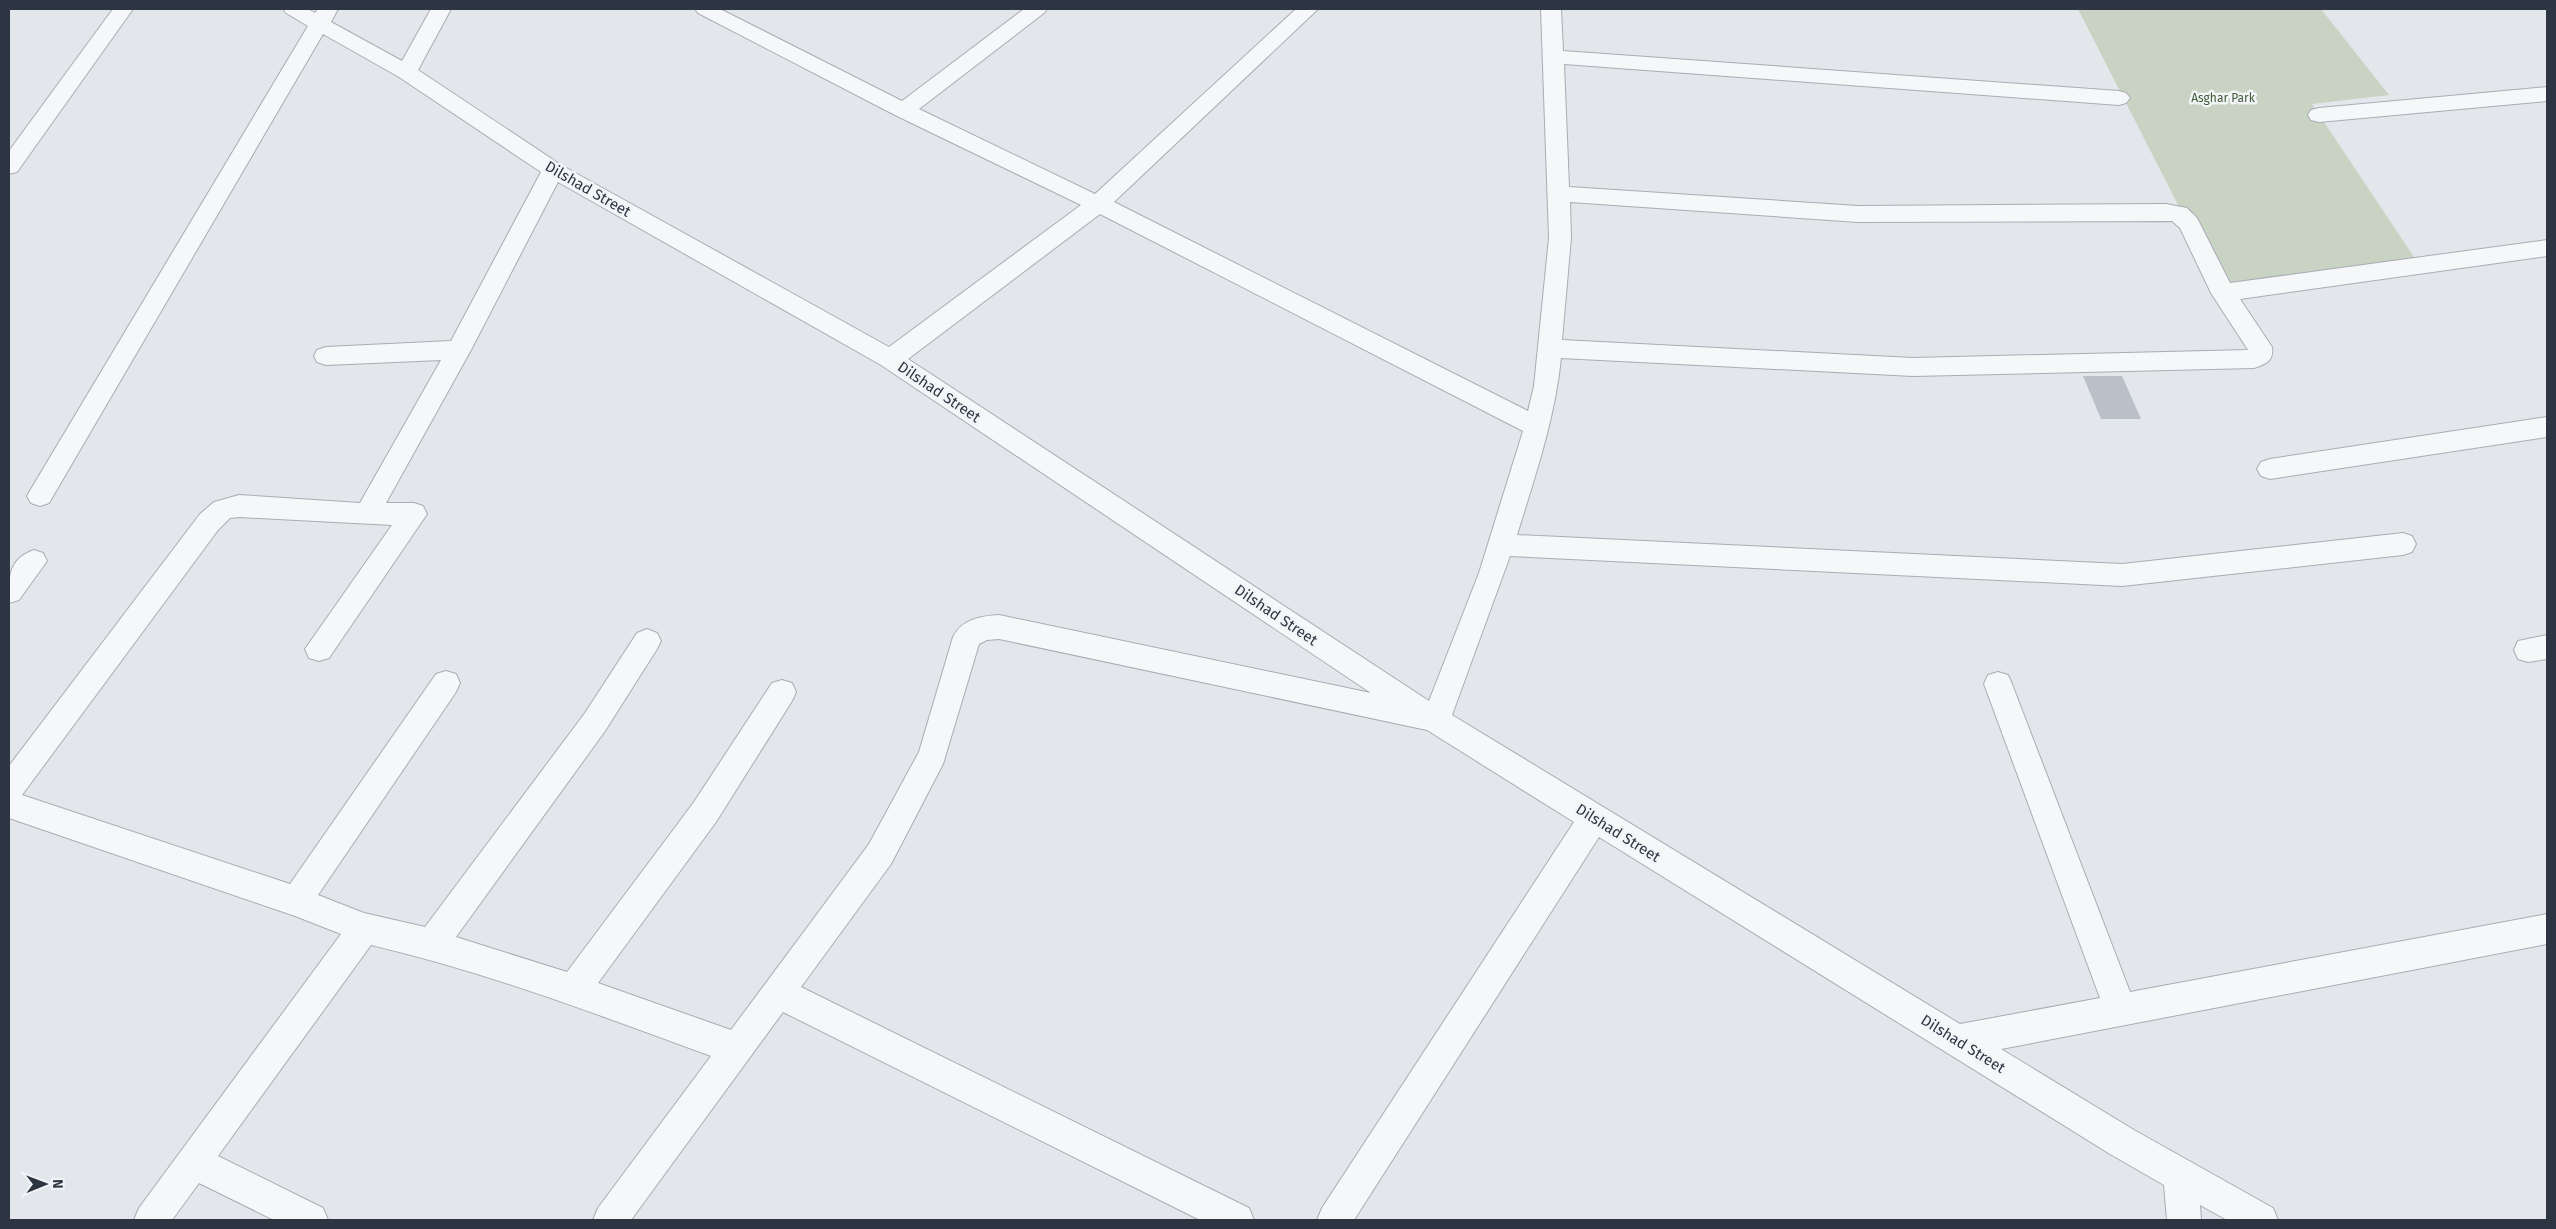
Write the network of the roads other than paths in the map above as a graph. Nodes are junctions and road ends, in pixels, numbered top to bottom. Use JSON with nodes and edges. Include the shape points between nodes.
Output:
{"nodes":[{"id":1,"x":123,"y":9,"type":"edge"},
{"id":2,"x":293,"y":9,"type":"edge"},
{"id":3,"x":441,"y":9,"type":"edge"},
{"id":4,"x":705,"y":9,"type":"edge"},
{"id":5,"x":1036,"y":9,"type":"edge"},
{"id":6,"x":1308,"y":9,"type":"edge"},
{"id":7,"x":1551,"y":9,"type":"edge"},
{"id":8,"x":324,"y":16,"type":"edge"},
{"id":9,"x":1553,"y":57,"type":"junction"},
{"id":10,"x":406,"y":72,"type":"junction"},
{"id":11,"x":2547,"y":94,"type":"edge"},
{"id":12,"x":2119,"y":98,"type":"dead end"},
{"id":13,"x":903,"y":110,"type":"junction"},
{"id":14,"x":2319,"y":115,"type":"dead end"},
{"id":15,"x":9,"y":167,"type":"edge"},
{"id":16,"x":554,"y":170,"type":"junction"},
{"id":17,"x":1558,"y":194,"type":"junction"},
{"id":18,"x":1098,"y":204,"type":"junction"},
{"id":19,"x":2547,"y":248,"type":"edge"},
{"id":20,"x":2223,"y":293,"type":"junction"},
{"id":21,"x":1550,"y":348,"type":"junction"},
{"id":22,"x":459,"y":350,"type":"junction"},
{"id":23,"x":326,"y":356,"type":"dead end"},
{"id":24,"x":890,"y":360,"type":"junction"},
{"id":25,"x":2547,"y":426,"type":"edge"},
{"id":26,"x":1537,"y":427,"type":"junction"},
{"id":27,"x":2270,"y":469,"type":"dead end"},
{"id":28,"x":40,"y":496,"type":"dead end"},
{"id":29,"x":367,"y":514,"type":"junction"},
{"id":30,"x":2403,"y":544,"type":"dead end"},
{"id":31,"x":1500,"y":545,"type":"junction"},
{"id":32,"x":34,"y":561,"type":"dead end"},
{"id":33,"x":9,"y":592,"type":"edge"},
{"id":34,"x":647,"y":641,"type":"dead end"},
{"id":35,"x":319,"y":649,"type":"dead end"},
{"id":36,"x":446,"y":683,"type":"dead end"},
{"id":37,"x":1998,"y":684,"type":"dead end"},
{"id":38,"x":782,"y":692,"type":"dead end"},
{"id":39,"x":1433,"y":719,"type":"junction"},
{"id":40,"x":9,"y":789,"type":"edge"},
{"id":41,"x":9,"y":804,"type":"edge"},
{"id":42,"x":1594,"y":818,"type":"junction"},
{"id":43,"x":296,"y":901,"type":"junction"},
{"id":44,"x":364,"y":928,"type":"junction"},
{"id":45,"x":2547,"y":929,"type":"edge"},
{"id":46,"x":432,"y":944,"type":"junction"},
{"id":47,"x":573,"y":990,"type":"junction"},
{"id":48,"x":778,"y":992,"type":"junction"},
{"id":49,"x":2121,"y":1010,"type":"junction"},
{"id":50,"x":1957,"y":1041,"type":"junction"},
{"id":51,"x":736,"y":1048,"type":"junction"},
{"id":52,"x":193,"y":1162,"type":"junction"},
{"id":53,"x":2181,"y":1175,"type":"junction"},
{"id":54,"x":151,"y":1220,"type":"edge"},
{"id":55,"x":311,"y":1220,"type":"edge"},
{"id":56,"x":610,"y":1220,"type":"edge"},
{"id":57,"x":1237,"y":1220,"type":"edge"},
{"id":58,"x":1334,"y":1220,"type":"edge"},
{"id":59,"x":2184,"y":1220,"type":"edge"},
{"id":60,"x":2261,"y":1220,"type":"edge"}],
"edges":[{"from":1,"to":15,"type":"street"},
{"from":2,"to":8,"type":"street","name":"Dilshad Street"},
{"from":3,"to":10,"type":"street"},
{"from":4,"to":13,"type":"street"},
{"from":5,"to":13,"type":"street"},
{"from":6,"to":18,"type":"street"},
{"from":7,"to":9,"type":"street"},
{"from":8,"to":10,"type":"street","name":"Dilshad Street"},
{"from":8,"to":28,"type":"street"},
{"from":9,"to":12,"type":"street"},
{"from":9,"to":17,"type":"street"},
{"from":10,"to":16,"type":"street","name":"Dilshad Street"},
{"from":11,"to":14,"type":"street"},
{"from":13,"to":18,"type":"street"},
{"from":16,"to":22,"type":"street"},
{"from":16,"to":24,"type":"street","name":"Dilshad Street"},
{"from":17,"to":20,"type":"street","via":[[1858,214],[2166,212],[2179,214],[2189,224]]},
{"from":17,"to":21,"type":"street","via":[[1560,238]]},
{"from":18,"to":24,"type":"street"},
{"from":18,"to":26,"type":"street"},
{"from":19,"to":20,"type":"street"},
{"from":20,"to":21,"type":"street","via":[[2260,347],[2261,355],[2254,359],[1913,367]]},
{"from":21,"to":26,"type":"street"},
{"from":22,"to":23,"type":"street"},
{"from":22,"to":29,"type":"street"},
{"from":24,"to":39,"type":"street","name":"Dilshad Street"},
{"from":25,"to":27,"type":"street"},
{"from":26,"to":31,"type":"street"},
{"from":29,"to":35,"type":"street","via":[[414,514]]},
{"from":29,"to":40,"type":"street","via":[[239,506],[223,509]]},
{"from":30,"to":31,"type":"street","via":[[2122,575]]},
{"from":31,"to":39,"type":"street","via":[[1443,704]]},
{"from":32,"to":33,"type":"street"},
{"from":34,"to":46,"type":"street","via":[[595,722]]},
{"from":36,"to":43,"type":"street"},
{"from":37,"to":49,"type":"street"},
{"from":38,"to":47,"type":"street","via":[[705,812]]},
{"from":39,"to":42,"type":"street","name":"Dilshad Street"},
{"from":39,"to":48,"type":"street","via":[[999,627],[982,628],[967,637],[933,755],[880,854]]},
{"from":41,"to":43,"type":"street"},
{"from":42,"to":50,"type":"street","name":"Dilshad Street"},
{"from":42,"to":58,"type":"street"},
{"from":43,"to":44,"type":"street"},
{"from":44,"to":46,"type":"street"},
{"from":44,"to":52,"type":"street"},
{"from":45,"to":49,"type":"street"},
{"from":46,"to":47,"type":"street"},
{"from":47,"to":51,"type":"street"},
{"from":48,"to":51,"type":"street"},
{"from":48,"to":57,"type":"street"},
{"from":49,"to":50,"type":"street"},
{"from":50,"to":53,"type":"street","name":"Dilshad Street"},
{"from":51,"to":56,"type":"street"},
{"from":52,"to":54,"type":"street"},
{"from":52,"to":55,"type":"street"},
{"from":53,"to":59,"type":"street"},
{"from":53,"to":60,"type":"street","name":"Dilshad Street"}]}
